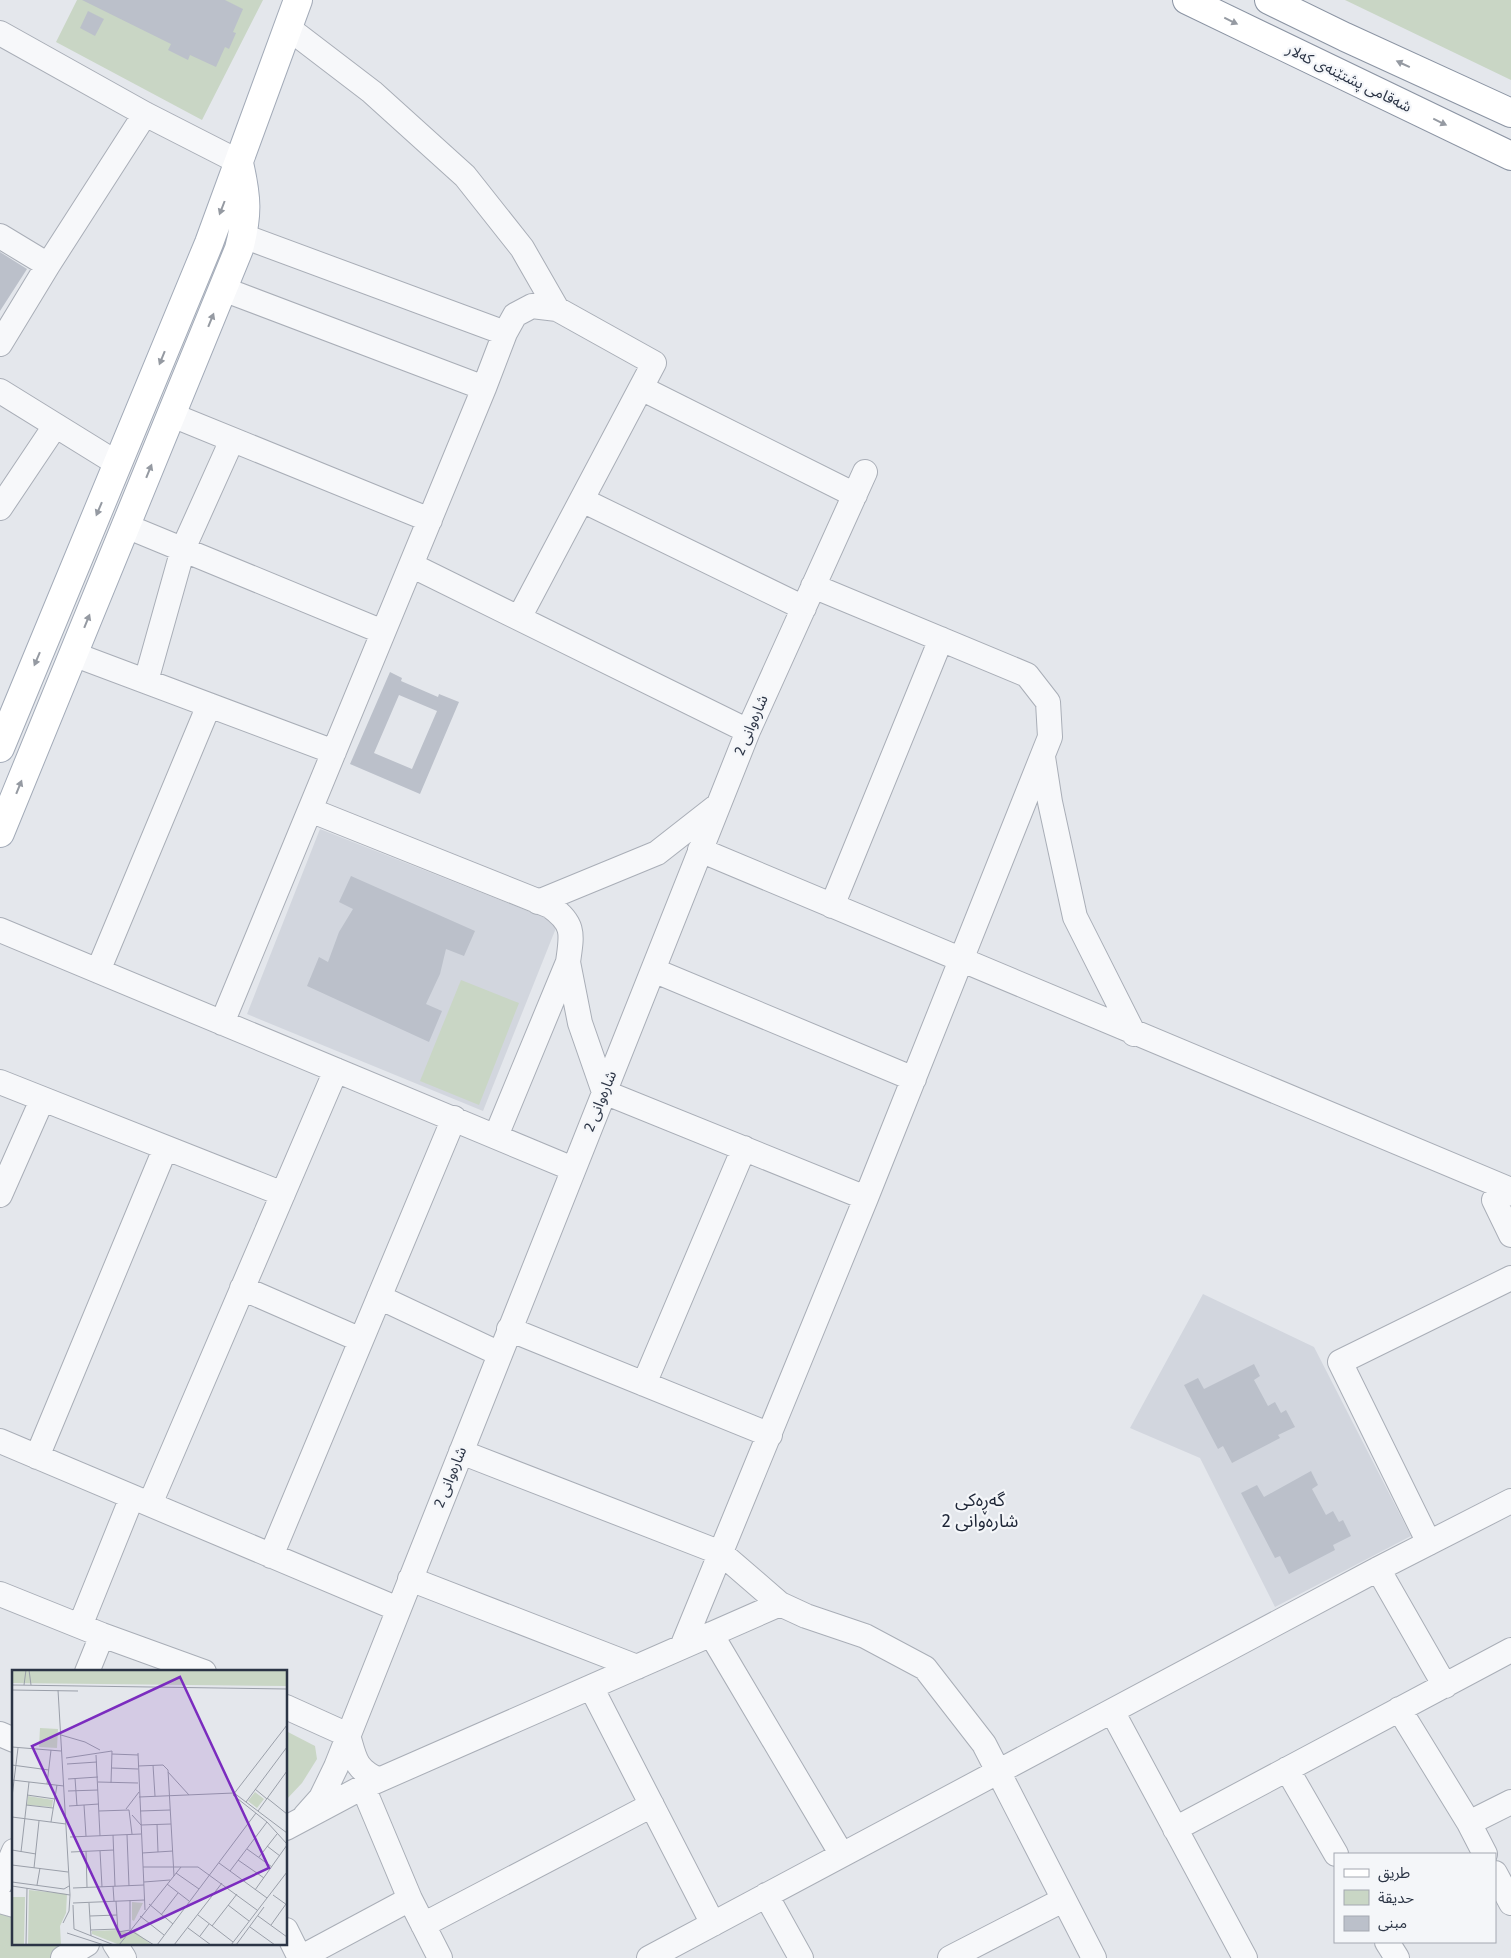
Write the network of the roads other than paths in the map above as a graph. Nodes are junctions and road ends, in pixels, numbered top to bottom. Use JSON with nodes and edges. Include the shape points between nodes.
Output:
{"nodes":[{"id":1,"x":298,"y":0,"type":"edge"},
{"id":2,"x":1187,"y":0,"type":"edge"},
{"id":3,"x":1269,"y":0,"type":"edge"},
{"id":4,"x":288,"y":27,"type":"junction"},
{"id":5,"x":0,"y":33,"type":"edge"},
{"id":6,"x":1511,"y":113,"type":"edge"},
{"id":7,"x":145,"y":114,"type":"junction"},
{"id":8,"x":1511,"y":156,"type":"edge"},
{"id":9,"x":239,"y":162,"type":"junction"},
{"id":10,"x":0,"y":236,"type":"edge"},
{"id":11,"x":243,"y":236,"type":"junction"},
{"id":12,"x":48,"y":265,"type":"junction"},
{"id":13,"x":224,"y":289,"type":"junction"},
{"id":14,"x":557,"y":309,"type":"junction"},
{"id":15,"x":505,"y":334,"type":"junction"},
{"id":16,"x":0,"y":344,"type":"edge"},
{"id":17,"x":484,"y":388,"type":"junction"},
{"id":18,"x":641,"y":388,"type":"junction"},
{"id":19,"x":0,"y":391,"type":"edge"},
{"id":20,"x":172,"y":415,"type":"junction"},
{"id":21,"x":55,"y":426,"type":"junction"},
{"id":22,"x":232,"y":440,"type":"junction"},
{"id":23,"x":118,"y":464,"type":"junction"},
{"id":24,"x":865,"y":472,"type":"dead end"},
{"id":25,"x":855,"y":495,"type":"junction"},
{"id":26,"x":582,"y":500,"type":"junction"},
{"id":27,"x":0,"y":508,"type":"edge"},
{"id":28,"x":430,"y":520,"type":"junction"},
{"id":29,"x":126,"y":526,"type":"junction"},
{"id":30,"x":183,"y":549,"type":"junction"},
{"id":31,"x":411,"y":565,"type":"junction"},
{"id":32,"x":813,"y":586,"type":"junction"},
{"id":33,"x":804,"y":608,"type":"junction"},
{"id":34,"x":519,"y":618,"type":"junction"},
{"id":35,"x":383,"y":632,"type":"junction"},
{"id":36,"x":941,"y":639,"type":"junction"},
{"id":37,"x":74,"y":654,"type":"junction"},
{"id":38,"x":146,"y":681,"type":"junction"},
{"id":39,"x":209,"y":705,"type":"junction"},
{"id":40,"x":748,"y":731,"type":"junction"},
{"id":41,"x":0,"y":748,"type":"edge"},
{"id":42,"x":334,"y":752,"type":"junction"},
{"id":43,"x":1043,"y":755,"type":"junction"},
{"id":44,"x":718,"y":805,"type":"junction"},
{"id":45,"x":310,"y":810,"type":"junction"},
{"id":46,"x":0,"y":832,"type":"edge"},
{"id":47,"x":700,"y":850,"type":"junction"},
{"id":48,"x":538,"y":902,"type":"junction"},
{"id":49,"x":832,"y":906,"type":"junction"},
{"id":50,"x":0,"y":930,"type":"edge"},
{"id":51,"x":961,"y":961,"type":"junction"},
{"id":52,"x":568,"y":962,"type":"junction"},
{"id":53,"x":653,"y":970,"type":"junction"},
{"id":54,"x":98,"y":971,"type":"junction"},
{"id":55,"x":222,"y":1022,"type":"junction"},
{"id":56,"x":1134,"y":1034,"type":"junction"},
{"id":57,"x":336,"y":1070,"type":"junction"},
{"id":58,"x":914,"y":1079,"type":"junction"},
{"id":59,"x":0,"y":1082,"type":"edge"},
{"id":60,"x":604,"y":1092,"type":"junction"},
{"id":61,"x":42,"y":1100,"type":"junction"},
{"id":62,"x":454,"y":1118,"type":"junction"},
{"id":63,"x":496,"y":1136,"type":"junction"},
{"id":64,"x":744,"y":1148,"type":"junction"},
{"id":65,"x":165,"y":1149,"type":"junction"},
{"id":66,"x":573,"y":1169,"type":"junction"},
{"id":67,"x":1511,"y":1191,"type":"edge"},
{"id":68,"x":283,"y":1194,"type":"junction"},
{"id":69,"x":0,"y":1195,"type":"edge"},
{"id":70,"x":866,"y":1198,"type":"junction"},
{"id":71,"x":1511,"y":1235,"type":"edge"},
{"id":72,"x":1511,"y":1278,"type":"edge"},
{"id":73,"x":242,"y":1288,"type":"junction"},
{"id":74,"x":379,"y":1297,"type":"junction"},
{"id":75,"x":509,"y":1329,"type":"junction"},
{"id":76,"x":361,"y":1340,"type":"junction"},
{"id":77,"x":500,"y":1354,"type":"junction"},
{"id":78,"x":644,"y":1384,"type":"junction"},
{"id":79,"x":770,"y":1435,"type":"junction"},
{"id":80,"x":0,"y":1441,"type":"edge"},
{"id":81,"x":461,"y":1452,"type":"junction"},
{"id":82,"x":37,"y":1457,"type":"junction"},
{"id":83,"x":141,"y":1500,"type":"junction"},
{"id":84,"x":1511,"y":1501,"type":"edge"},
{"id":85,"x":1430,"y":1543,"type":"junction"},
{"id":86,"x":721,"y":1553,"type":"junction"},
{"id":87,"x":271,"y":1556,"type":"junction"},
{"id":88,"x":1378,"y":1569,"type":"junction"},
{"id":89,"x":410,"y":1580,"type":"junction"},
{"id":90,"x":0,"y":1594,"type":"edge"},
{"id":91,"x":780,"y":1604,"type":"junction"},
{"id":92,"x":398,"y":1609,"type":"junction"},
{"id":93,"x":80,"y":1626,"type":"junction"},
{"id":94,"x":711,"y":1634,"type":"junction"},
{"id":95,"x":102,"y":1635,"type":"junction"},
{"id":96,"x":682,"y":1647,"type":"junction"},
{"id":97,"x":1511,"y":1650,"type":"edge"},
{"id":98,"x":637,"y":1667,"type":"junction"},
{"id":99,"x":88,"y":1670,"type":"edge"},
{"id":100,"x":198,"y":1670,"type":"edge"},
{"id":101,"x":1445,"y":1686,"type":"junction"},
{"id":102,"x":591,"y":1687,"type":"junction"},
{"id":103,"x":288,"y":1708,"type":"edge"},
{"id":104,"x":1400,"y":1710,"type":"junction"},
{"id":105,"x":1112,"y":1711,"type":"junction"},
{"id":106,"x":0,"y":1734,"type":"edge"},
{"id":107,"x":348,"y":1735,"type":"junction"},
{"id":108,"x":12,"y":1739,"type":"edge"},
{"id":109,"x":1287,"y":1769,"type":"junction"},
{"id":110,"x":998,"y":1772,"type":"junction"},
{"id":111,"x":371,"y":1784,"type":"junction"},
{"id":112,"x":1511,"y":1802,"type":"edge"},
{"id":113,"x":652,"y":1805,"type":"junction"},
{"id":114,"x":296,"y":1822,"type":"edge"},
{"id":115,"x":1469,"y":1824,"type":"junction"},
{"id":116,"x":1175,"y":1829,"type":"junction"},
{"id":117,"x":1335,"y":1853,"type":"edge"},
{"id":118,"x":1484,"y":1853,"type":"edge"},
{"id":119,"x":12,"y":1855,"type":"edge"},
{"id":120,"x":842,"y":1855,"type":"junction"},
{"id":121,"x":1496,"y":1875,"type":"edge"},
{"id":122,"x":2,"y":1876,"type":"edge"},
{"id":123,"x":766,"y":1895,"type":"junction"},
{"id":124,"x":410,"y":1899,"type":"junction"},
{"id":125,"x":1063,"y":1900,"type":"junction"},
{"id":126,"x":1511,"y":1903,"type":"edge"},
{"id":127,"x":713,"y":1924,"type":"junction"},
{"id":128,"x":423,"y":1925,"type":"junction"},
{"id":129,"x":288,"y":1934,"type":"edge"},
{"id":130,"x":1388,"y":1943,"type":"edge"},
{"id":131,"x":84,"y":1946,"type":"edge"},
{"id":132,"x":116,"y":1946,"type":"edge"},
{"id":133,"x":63,"y":1958,"type":"edge"},
{"id":134,"x":124,"y":1958,"type":"edge"},
{"id":135,"x":300,"y":1958,"type":"edge"},
{"id":136,"x":440,"y":1958,"type":"edge"},
{"id":137,"x":649,"y":1958,"type":"edge"},
{"id":138,"x":801,"y":1958,"type":"edge"},
{"id":139,"x":950,"y":1958,"type":"edge"},
{"id":140,"x":1094,"y":1958,"type":"edge"},
{"id":141,"x":1245,"y":1958,"type":"edge"},
{"id":142,"x":1397,"y":1958,"type":"edge"}],
"edges":[{"from":1,"to":4,"type":"main road"},
{"from":2,"to":8,"type":"main road","name":"شەقامی پشتێنەی کەلار","one_way":true},
{"from":6,"to":3,"type":"main road","one_way":true},
{"from":4,"to":9,"type":"main road"},
{"from":4,"to":14,"type":"street","via":[[372,92],[465,176],[522,248]]},
{"from":5,"to":7,"type":"street"},
{"from":7,"to":9,"type":"street"},
{"from":7,"to":12,"type":"street"},
{"from":9,"to":11,"type":"main road","via":[[246,196]]},
{"from":9,"to":23,"type":"main road","one_way":true},
{"from":10,"to":12,"type":"street"},
{"from":11,"to":13,"type":"main road"},
{"from":11,"to":15,"type":"street"},
{"from":12,"to":16,"type":"street"},
{"from":13,"to":17,"type":"street"},
{"from":20,"to":13,"type":"main road","one_way":true},
{"from":14,"to":15,"type":"street","via":[[532,306],[515,315]]},
{"from":14,"to":18,"type":"street","via":[[654,363]]},
{"from":15,"to":17,"type":"street"},
{"from":17,"to":28,"type":"street"},
{"from":18,"to":25,"type":"street"},
{"from":18,"to":26,"type":"street"},
{"from":19,"to":21,"type":"street"},
{"from":20,"to":22,"type":"street"},
{"from":29,"to":20,"type":"main road","one_way":true},
{"from":21,"to":23,"type":"street"},
{"from":21,"to":27,"type":"street"},
{"from":22,"to":28,"type":"street"},
{"from":22,"to":30,"type":"street"},
{"from":23,"to":41,"type":"main road","one_way":true},
{"from":24,"to":25,"type":"street","name":"شارەوانی 2"},
{"from":25,"to":32,"type":"street","name":"شارەوانی 2"},
{"from":26,"to":33,"type":"street"},
{"from":26,"to":34,"type":"street"},
{"from":28,"to":31,"type":"street"},
{"from":29,"to":30,"type":"street"},
{"from":37,"to":29,"type":"main road","one_way":true},
{"from":30,"to":35,"type":"street"},
{"from":30,"to":38,"type":"street"},
{"from":31,"to":34,"type":"street"},
{"from":31,"to":35,"type":"street"},
{"from":32,"to":33,"type":"street","name":"شارەوانی 2"},
{"from":32,"to":36,"type":"street"},
{"from":33,"to":40,"type":"street","name":"شارەوانی 2"},
{"from":34,"to":40,"type":"street"},
{"from":35,"to":42,"type":"street"},
{"from":36,"to":43,"type":"street","via":[[1027,675],[1048,702],[1050,737]]},
{"from":36,"to":49,"type":"street"},
{"from":37,"to":38,"type":"street"},
{"from":46,"to":37,"type":"main road","one_way":true},
{"from":38,"to":39,"type":"street"},
{"from":39,"to":42,"type":"street"},
{"from":39,"to":54,"type":"street"},
{"from":40,"to":44,"type":"street","name":"شارەوانی 2"},
{"from":42,"to":45,"type":"street"},
{"from":43,"to":51,"type":"street"},
{"from":43,"to":56,"type":"street","via":[[1075,917]]},
{"from":44,"to":47,"type":"street","name":"شارەوانی 2"},
{"from":44,"to":48,"type":"street","via":[[657,853]]},
{"from":45,"to":48,"type":"street"},
{"from":45,"to":55,"type":"street"},
{"from":47,"to":49,"type":"street"},
{"from":47,"to":53,"type":"street","name":"شارەوانی 2"},
{"from":48,"to":52,"type":"street","via":[[565,917],[572,938]]},
{"from":49,"to":51,"type":"street"},
{"from":50,"to":54,"type":"street"},
{"from":51,"to":56,"type":"street"},
{"from":51,"to":58,"type":"street"},
{"from":52,"to":60,"type":"street","via":[[580,1023]]},
{"from":52,"to":63,"type":"street"},
{"from":53,"to":58,"type":"street"},
{"from":53,"to":60,"type":"street","name":"شارەوانی 2"},
{"from":54,"to":55,"type":"street"},
{"from":55,"to":57,"type":"street"},
{"from":56,"to":67,"type":"street"},
{"from":57,"to":62,"type":"street"},
{"from":57,"to":68,"type":"street"},
{"from":58,"to":70,"type":"street"},
{"from":59,"to":61,"type":"street"},
{"from":60,"to":64,"type":"street"},
{"from":60,"to":66,"type":"street","name":"شارەوانی 2"},
{"from":61,"to":65,"type":"street"},
{"from":61,"to":69,"type":"street"},
{"from":62,"to":63,"type":"street"},
{"from":62,"to":74,"type":"street"},
{"from":63,"to":66,"type":"street"},
{"from":64,"to":70,"type":"street"},
{"from":64,"to":78,"type":"street"},
{"from":65,"to":68,"type":"street"},
{"from":65,"to":82,"type":"street"},
{"from":66,"to":75,"type":"street","name":"شارەوانی 2"},
{"from":67,"to":71,"type":"street","via":[[1494,1200]]},
{"from":68,"to":73,"type":"street"},
{"from":70,"to":79,"type":"street"},
{"from":72,"to":85,"type":"street","via":[[1340,1362]]},
{"from":73,"to":76,"type":"street"},
{"from":73,"to":83,"type":"street"},
{"from":74,"to":76,"type":"street"},
{"from":74,"to":77,"type":"street"},
{"from":75,"to":77,"type":"street","name":"شارەوانی 2"},
{"from":75,"to":78,"type":"street"},
{"from":76,"to":87,"type":"street"},
{"from":77,"to":81,"type":"street","name":"شارەوانی 2"},
{"from":78,"to":79,"type":"street"},
{"from":79,"to":86,"type":"street"},
{"from":80,"to":82,"type":"street"},
{"from":81,"to":86,"type":"street"},
{"from":81,"to":89,"type":"street","name":"شارەوانی 2"},
{"from":82,"to":83,"type":"street"},
{"from":83,"to":87,"type":"street"},
{"from":83,"to":93,"type":"street"},
{"from":84,"to":85,"type":"street"},
{"from":85,"to":88,"type":"street"},
{"from":86,"to":91,"type":"street"},
{"from":86,"to":96,"type":"street"},
{"from":87,"to":92,"type":"street"},
{"from":88,"to":101,"type":"street"},
{"from":88,"to":105,"type":"street"},
{"from":89,"to":92,"type":"street","name":"شارەوانی 2"},
{"from":89,"to":98,"type":"street"},
{"from":90,"to":93,"type":"street"},
{"from":91,"to":94,"type":"street"},
{"from":91,"to":110,"type":"street","via":[[865,1636],[925,1668],[984,1744]]},
{"from":92,"to":107,"type":"street","name":"شارەوانی 2"},
{"from":93,"to":95,"type":"street"},
{"from":94,"to":96,"type":"street"},
{"from":94,"to":120,"type":"street"},
{"from":95,"to":99,"type":"street"},
{"from":95,"to":100,"type":"street"},
{"from":96,"to":98,"type":"street"},
{"from":97,"to":101,"type":"street"},
{"from":98,"to":102,"type":"street"},
{"from":101,"to":104,"type":"street"},
{"from":102,"to":111,"type":"street"},
{"from":102,"to":113,"type":"street"},
{"from":103,"to":107,"type":"street"},
{"from":104,"to":109,"type":"street"},
{"from":104,"to":115,"type":"street"},
{"from":105,"to":110,"type":"street"},
{"from":105,"to":116,"type":"street"},
{"from":106,"to":108,"type":"street"},
{"from":107,"to":111,"type":"street","via":[[355,1760]]},
{"from":107,"to":114,"type":"street","name":"شارەوانی 2","via":[[321,1798]]},
{"from":109,"to":116,"type":"street"},
{"from":109,"to":117,"type":"street"},
{"from":110,"to":120,"type":"street"},
{"from":110,"to":125,"type":"street"},
{"from":111,"to":114,"type":"street"},
{"from":111,"to":124,"type":"street"},
{"from":112,"to":115,"type":"street"},
{"from":113,"to":127,"type":"street"},
{"from":113,"to":128,"type":"street"},
{"from":115,"to":118,"type":"street"},
{"from":116,"to":141,"type":"street"},
{"from":119,"to":122,"type":"street"},
{"from":120,"to":123,"type":"street"},
{"from":121,"to":126,"type":"street"},
{"from":123,"to":127,"type":"street"},
{"from":123,"to":138,"type":"street"},
{"from":124,"to":128,"type":"street"},
{"from":124,"to":135,"type":"street"},
{"from":125,"to":139,"type":"street"},
{"from":125,"to":140,"type":"street"},
{"from":127,"to":137,"type":"street"},
{"from":128,"to":136,"type":"street"},
{"from":129,"to":135,"type":"street"},
{"from":130,"to":142,"type":"street"},
{"from":131,"to":133,"type":"street"},
{"from":132,"to":134,"type":"street"}]}
